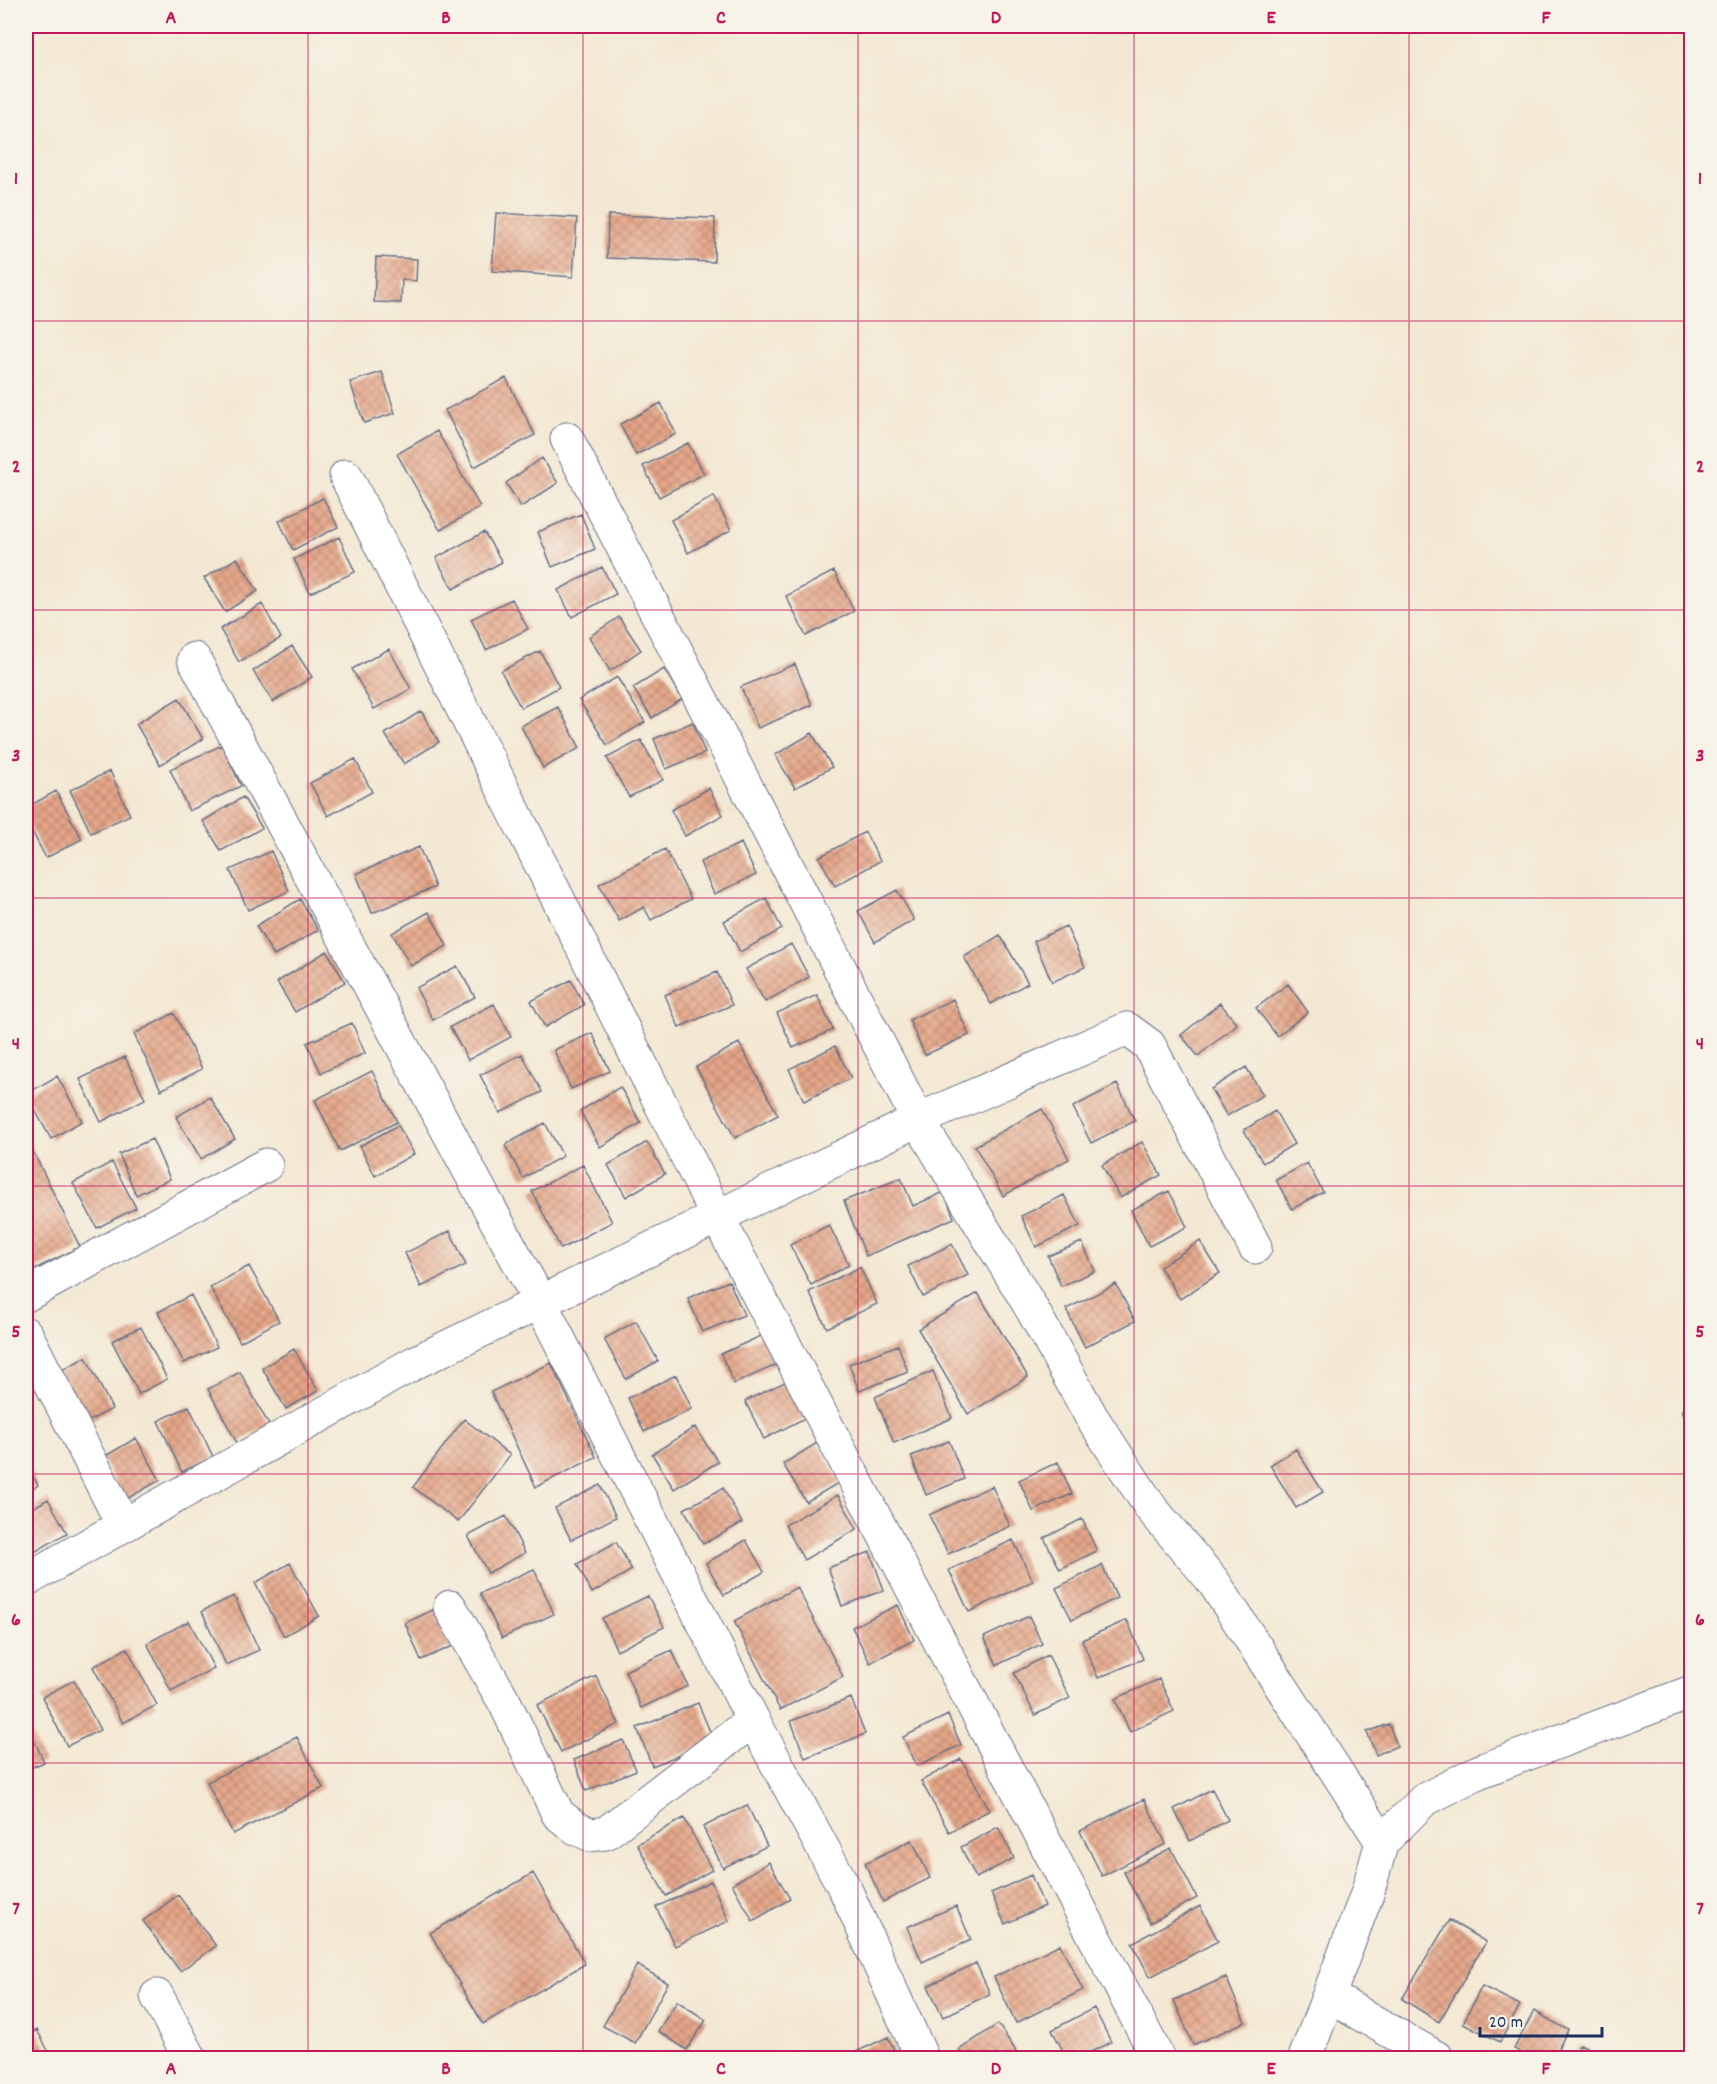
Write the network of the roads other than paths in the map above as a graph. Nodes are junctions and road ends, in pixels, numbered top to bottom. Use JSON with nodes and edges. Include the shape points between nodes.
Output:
{"nodes":[{"id":1,"x":567,"y":439,"type":"dead end"},
{"id":2,"x":346,"y":476,"type":"dead end"},
{"id":3,"x":194,"y":659,"type":"dead end"},
{"id":4,"x":918,"y":1120,"type":"junction"},
{"id":5,"x":266,"y":1166,"type":"dead end"},
{"id":6,"x":717,"y":1216,"type":"junction"},
{"id":7,"x":1256,"y":1247,"type":"dead end"},
{"id":8,"x":26,"y":1295,"type":"edge"},
{"id":9,"x":540,"y":1302,"type":"junction"},
{"id":10,"x":26,"y":1334,"type":"edge"},
{"id":11,"x":123,"y":1525,"type":"junction"},
{"id":12,"x":26,"y":1580,"type":"edge"},
{"id":13,"x":450,"y":1607,"type":"dead end"},
{"id":14,"x":1692,"y":1692,"type":"edge"},
{"id":15,"x":753,"y":1720,"type":"junction"},
{"id":16,"x":1382,"y":1842,"type":"junction"},
{"id":17,"x":157,"y":1995,"type":"dead end"},
{"id":18,"x":1329,"y":1996,"type":"junction"},
{"id":19,"x":190,"y":2058,"type":"edge"},
{"id":20,"x":922,"y":2058,"type":"edge"},
{"id":21,"x":1158,"y":2058,"type":"edge"},
{"id":22,"x":1305,"y":2058,"type":"edge"},
{"id":23,"x":1437,"y":2058,"type":"edge"}],
"edges":[{"from":1,"to":4,"type":"street"},
{"from":2,"to":6,"type":"street"},
{"from":3,"to":9,"type":"street"},
{"from":4,"to":6,"type":"street"},
{"from":4,"to":7,"type":"street","via":[[1127,1029],[1149,1045]]},
{"from":4,"to":16,"type":"street","via":[[1091,1416],[1151,1508],[1213,1581]]},
{"from":5,"to":8,"type":"street"},
{"from":6,"to":9,"type":"street"},
{"from":6,"to":21,"type":"street"},
{"from":9,"to":11,"type":"street","via":[[416,1362]]},
{"from":9,"to":15,"type":"street"},
{"from":10,"to":11,"type":"street"},
{"from":11,"to":12,"type":"street"},
{"from":13,"to":15,"type":"street","via":[[505,1703],[558,1814],[591,1835],[606,1833]]},
{"from":14,"to":16,"type":"street","via":[[1478,1772],[1424,1800]]},
{"from":15,"to":20,"type":"street","via":[[845,1889]]},
{"from":16,"to":18,"type":"street"},
{"from":17,"to":19,"type":"street"},
{"from":18,"to":22,"type":"street"},
{"from":18,"to":23,"type":"street"}]}
